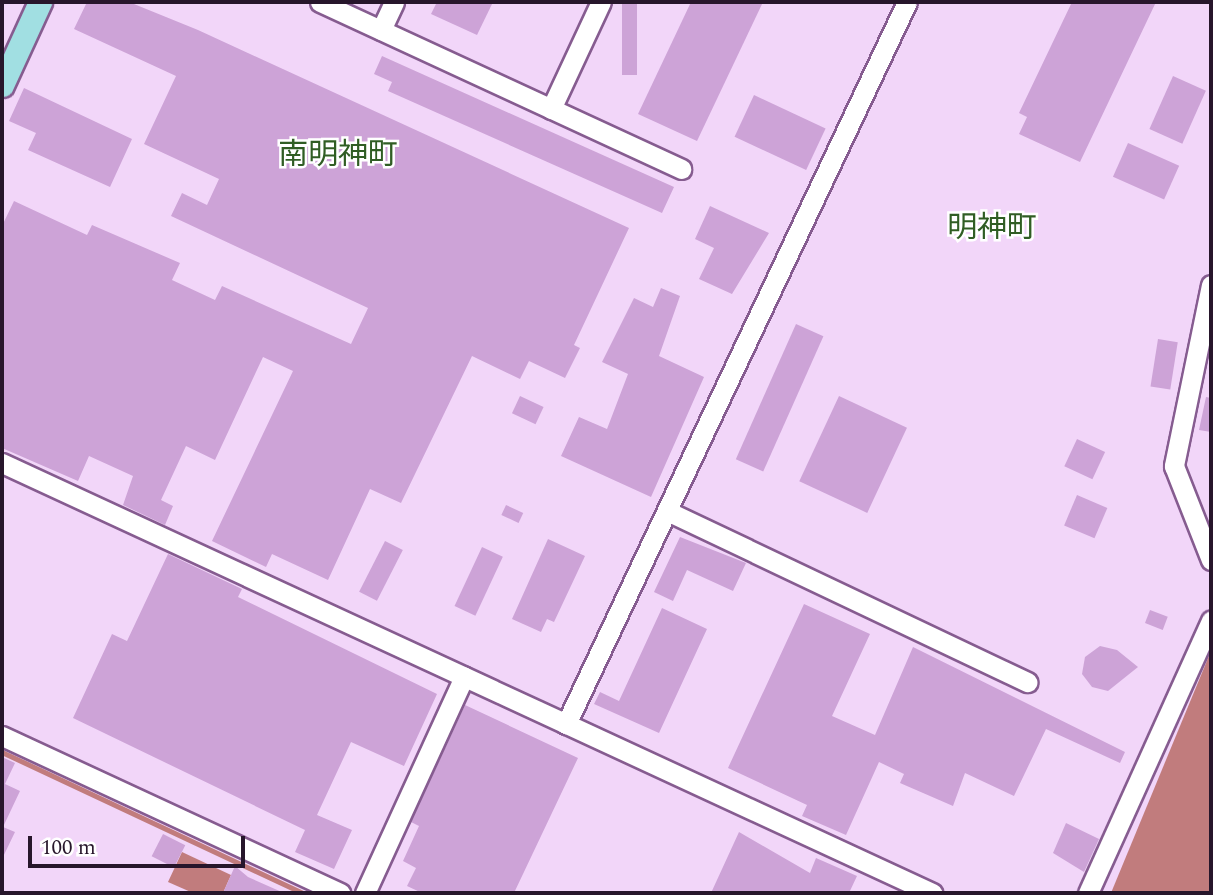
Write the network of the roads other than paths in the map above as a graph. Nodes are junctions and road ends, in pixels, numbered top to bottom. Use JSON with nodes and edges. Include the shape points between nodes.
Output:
{"nodes":[{"id":1,"x":40,"y":2,"type":"edge"},
{"id":2,"x":320,"y":2,"type":"edge"},
{"id":3,"x":394,"y":2,"type":"edge"},
{"id":4,"x":601,"y":2,"type":"edge"},
{"id":5,"x":907,"y":2,"type":"edge"},
{"id":6,"x":381,"y":30,"type":"junction"},
{"id":7,"x":2,"y":85,"type":"edge"},
{"id":8,"x":551,"y":109,"type":"junction"},
{"id":9,"x":681,"y":169,"type":"dead end"},
{"id":10,"x":1211,"y":285,"type":"edge"},
{"id":11,"x":2,"y":463,"type":"edge"},
{"id":12,"x":667,"y":511,"type":"junction"},
{"id":13,"x":1211,"y":559,"type":"edge"},
{"id":14,"x":1211,"y":620,"type":"edge"},
{"id":15,"x":464,"y":677,"type":"junction"},
{"id":16,"x":1027,"y":682,"type":"dead end"},
{"id":17,"x":566,"y":724,"type":"junction"},
{"id":18,"x":2,"y":736,"type":"edge"},
{"id":19,"x":340,"y":893,"type":"edge"},
{"id":20,"x":365,"y":893,"type":"edge"},
{"id":21,"x":932,"y":893,"type":"edge"},
{"id":22,"x":1088,"y":893,"type":"edge"}],
"edges":[{"from":1,"to":7,"type":"main road"},
{"from":2,"to":6,"type":"street"},
{"from":3,"to":6,"type":"street"},
{"from":4,"to":8,"type":"street"},
{"from":5,"to":12,"type":"street"},
{"from":6,"to":8,"type":"street"},
{"from":8,"to":9,"type":"street"},
{"from":10,"to":13,"type":"street","via":[[1174,466]]},
{"from":11,"to":15,"type":"street"},
{"from":12,"to":16,"type":"street"},
{"from":12,"to":17,"type":"street"},
{"from":14,"to":22,"type":"street"},
{"from":15,"to":17,"type":"street"},
{"from":15,"to":20,"type":"street"},
{"from":17,"to":21,"type":"street"},
{"from":18,"to":19,"type":"street"}]}
